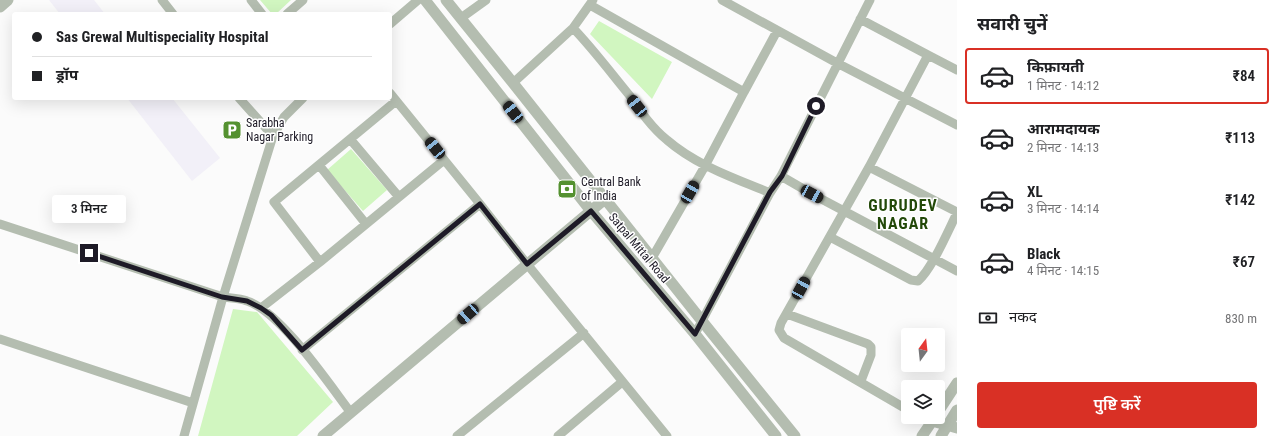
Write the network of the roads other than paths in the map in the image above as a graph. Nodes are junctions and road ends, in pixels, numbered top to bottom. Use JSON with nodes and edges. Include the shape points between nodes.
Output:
{"nodes":[{"id":1,"x":8,"y":0,"type":"edge"},
{"id":2,"x":162,"y":0,"type":"edge"},
{"id":3,"x":251,"y":0,"type":"edge"},
{"id":4,"x":303,"y":0,"type":"edge"},
{"id":5,"x":418,"y":0,"type":"edge"},
{"id":6,"x":425,"y":0,"type":"edge"},
{"id":7,"x":446,"y":0,"type":"edge"},
{"id":8,"x":486,"y":0,"type":"edge"},
{"id":9,"x":722,"y":0,"type":"edge"},
{"id":10,"x":870,"y":0,"type":"edge"},
{"id":11,"x":591,"y":2,"type":"edge"},
{"id":12,"x":0,"y":7,"type":"edge"},
{"id":13,"x":171,"y":12,"type":"edge"},
{"id":14,"x":260,"y":12,"type":"edge"},
{"id":15,"x":289,"y":12,"type":"edge"},
{"id":16,"x":461,"y":18,"type":"junction"},
{"id":17,"x":860,"y":19,"type":"junction"},
{"id":18,"x":392,"y":22,"type":"edge"},
{"id":19,"x":573,"y":28,"type":"junction"},
{"id":20,"x":777,"y":31,"type":"junction"},
{"id":21,"x":928,"y":55,"type":"junction"},
{"id":22,"x":837,"y":63,"type":"junction"},
{"id":23,"x":957,"y":70,"type":"edge"},
{"id":24,"x":514,"y":83,"type":"junction"},
{"id":25,"x":744,"y":92,"type":"junction"},
{"id":26,"x":392,"y":96,"type":"edge"},
{"id":27,"x":905,"y":98,"type":"junction"},
{"id":28,"x":241,"y":100,"type":"edge"},
{"id":29,"x":301,"y":100,"type":"edge"},
{"id":30,"x":396,"y":101,"type":"junction"},
{"id":31,"x":957,"y":125,"type":"edge"},
{"id":32,"x":273,"y":136,"type":"junction"},
{"id":33,"x":350,"y":139,"type":"junction"},
{"id":34,"x":444,"y":160,"type":"junction"},
{"id":35,"x":319,"y":164,"type":"junction"},
{"id":36,"x":705,"y":166,"type":"junction"},
{"id":37,"x":869,"y":167,"type":"junction"},
{"id":38,"x":782,"y":176,"type":"junction"},
{"id":39,"x":770,"y":192,"type":"junction"},
{"id":40,"x":399,"y":197,"type":"junction"},
{"id":41,"x":606,"y":199,"type":"junction"},
{"id":42,"x":480,"y":204,"type":"junction"},
{"id":43,"x":591,"y":211,"type":"junction"},
{"id":44,"x":844,"y":211,"type":"junction"},
{"id":45,"x":957,"y":213,"type":"edge"},
{"id":46,"x":0,"y":224,"type":"edge"},
{"id":47,"x":366,"y":224,"type":"junction"},
{"id":48,"x":830,"y":237,"type":"junction"},
{"id":49,"x":652,"y":258,"type":"junction"},
{"id":50,"x":933,"y":258,"type":"junction"},
{"id":51,"x":320,"y":262,"type":"junction"},
{"id":52,"x":527,"y":264,"type":"junction"},
{"id":53,"x":957,"y":271,"type":"edge"},
{"id":54,"x":222,"y":297,"type":"junction"},
{"id":55,"x":261,"y":308,"type":"junction"},
{"id":56,"x":787,"y":314,"type":"junction"},
{"id":57,"x":702,"y":321,"type":"junction"},
{"id":58,"x":584,"y":333,"type":"junction"},
{"id":59,"x":695,"y":334,"type":"junction"},
{"id":60,"x":0,"y":339,"type":"edge"},
{"id":61,"x":302,"y":350,"type":"junction"},
{"id":62,"x":622,"y":382,"type":"junction"},
{"id":63,"x":861,"y":382,"type":"junction"},
{"id":64,"x":957,"y":383,"type":"edge"},
{"id":65,"x":945,"y":399,"type":"edge"},
{"id":66,"x":193,"y":403,"type":"junction"},
{"id":67,"x":901,"y":406,"type":"edge"},
{"id":68,"x":957,"y":410,"type":"edge"},
{"id":69,"x":351,"y":413,"type":"junction"},
{"id":70,"x":928,"y":424,"type":"edge"},
{"id":71,"x":952,"y":426,"type":"edge"},
{"id":72,"x":664,"y":435,"type":"edge"},
{"id":73,"x":184,"y":436,"type":"edge"},
{"id":74,"x":323,"y":436,"type":"edge"},
{"id":75,"x":457,"y":436,"type":"edge"},
{"id":76,"x":558,"y":436,"type":"edge"},
{"id":77,"x":776,"y":436,"type":"edge"},
{"id":78,"x":795,"y":436,"type":"edge"},
{"id":79,"x":922,"y":436,"type":"edge"},
{"id":80,"x":941,"y":436,"type":"edge"}],
"edges":[{"from":1,"to":12,"type":"street"},
{"from":2,"to":13,"type":"street"},
{"from":3,"to":14,"type":"street"},
{"from":4,"to":15,"type":"street"},
{"from":5,"to":18,"type":"street"},
{"from":6,"to":43,"type":"street","name":"Satpal Mittal Road"},
{"from":7,"to":16,"type":"street","name":"Satpal Mittal Road"},
{"from":8,"to":16,"type":"street"},
{"from":9,"to":20,"type":"street"},
{"from":10,"to":17,"type":"street"},
{"from":11,"to":19,"type":"street"},
{"from":11,"to":25,"type":"street"},
{"from":16,"to":24,"type":"street","name":"Satpal Mittal Road"},
{"from":17,"to":21,"type":"street"},
{"from":17,"to":22,"type":"street"},
{"from":19,"to":24,"type":"street"},
{"from":19,"to":36,"type":"street","via":[[592,48],[656,130],[667,141]]},
{"from":20,"to":22,"type":"street"},
{"from":20,"to":25,"type":"street"},
{"from":21,"to":23,"type":"street"},
{"from":21,"to":27,"type":"street"},
{"from":22,"to":27,"type":"street"},
{"from":22,"to":38,"type":"street"},
{"from":24,"to":41,"type":"street","name":"Satpal Mittal Road"},
{"from":25,"to":36,"type":"street"},
{"from":26,"to":30,"type":"street"},
{"from":27,"to":31,"type":"street"},
{"from":27,"to":37,"type":"street"},
{"from":28,"to":32,"type":"street"},
{"from":29,"to":32,"type":"street","via":[[284,117]]},
{"from":30,"to":33,"type":"street"},
{"from":30,"to":34,"type":"street"},
{"from":32,"to":54,"type":"street"},
{"from":33,"to":35,"type":"street"},
{"from":33,"to":40,"type":"street"},
{"from":34,"to":40,"type":"street"},
{"from":34,"to":42,"type":"street"},
{"from":35,"to":47,"type":"street"},
{"from":35,"to":51,"type":"street","via":[[274,202]]},
{"from":36,"to":39,"type":"street"},
{"from":36,"to":49,"type":"street"},
{"from":37,"to":44,"type":"street"},
{"from":37,"to":45,"type":"street"},
{"from":38,"to":39,"type":"street"},
{"from":38,"to":44,"type":"street"},
{"from":39,"to":57,"type":"street"},
{"from":40,"to":47,"type":"street"},
{"from":41,"to":43,"type":"street"},
{"from":41,"to":49,"type":"street","name":"Satpal Mittal Road"},
{"from":42,"to":52,"type":"street"},
{"from":42,"to":61,"type":"street"},
{"from":43,"to":52,"type":"street"},
{"from":43,"to":59,"type":"street","name":"Satpal Mittal Road"},
{"from":44,"to":48,"type":"street"},
{"from":44,"to":50,"type":"street"},
{"from":45,"to":50,"type":"street"},
{"from":46,"to":54,"type":"street"},
{"from":47,"to":51,"type":"street"},
{"from":48,"to":50,"type":"street","via":[[915,281],[923,276]]},
{"from":48,"to":56,"type":"street"},
{"from":49,"to":57,"type":"street","name":"Satpal Mittal Road"},
{"from":50,"to":53,"type":"street"},
{"from":51,"to":55,"type":"street"},
{"from":52,"to":58,"type":"street"},
{"from":52,"to":69,"type":"street"},
{"from":54,"to":55,"type":"street","via":[[247,301]]},
{"from":54,"to":66,"type":"street"},
{"from":55,"to":61,"type":"street","via":[[271,315]]},
{"from":56,"to":63,"type":"street","via":[[779,330],[784,338]]},
{"from":56,"to":63,"type":"street","via":[[868,344],[871,347],[871,354]]},
{"from":57,"to":59,"type":"street"},
{"from":57,"to":78,"type":"street","name":"Satpal Mittal Road"},
{"from":58,"to":62,"type":"street"},
{"from":58,"to":75,"type":"street"},
{"from":59,"to":77,"type":"street","name":"Satpal Mittal Road"},
{"from":60,"to":66,"type":"street"},
{"from":61,"to":69,"type":"street"},
{"from":62,"to":72,"type":"street"},
{"from":62,"to":76,"type":"street"},
{"from":63,"to":67,"type":"street"},
{"from":64,"to":65,"type":"street"},
{"from":66,"to":73,"type":"street"},
{"from":68,"to":71,"type":"street"},
{"from":69,"to":74,"type":"street"},
{"from":70,"to":79,"type":"street"},
{"from":71,"to":80,"type":"street"}]}
